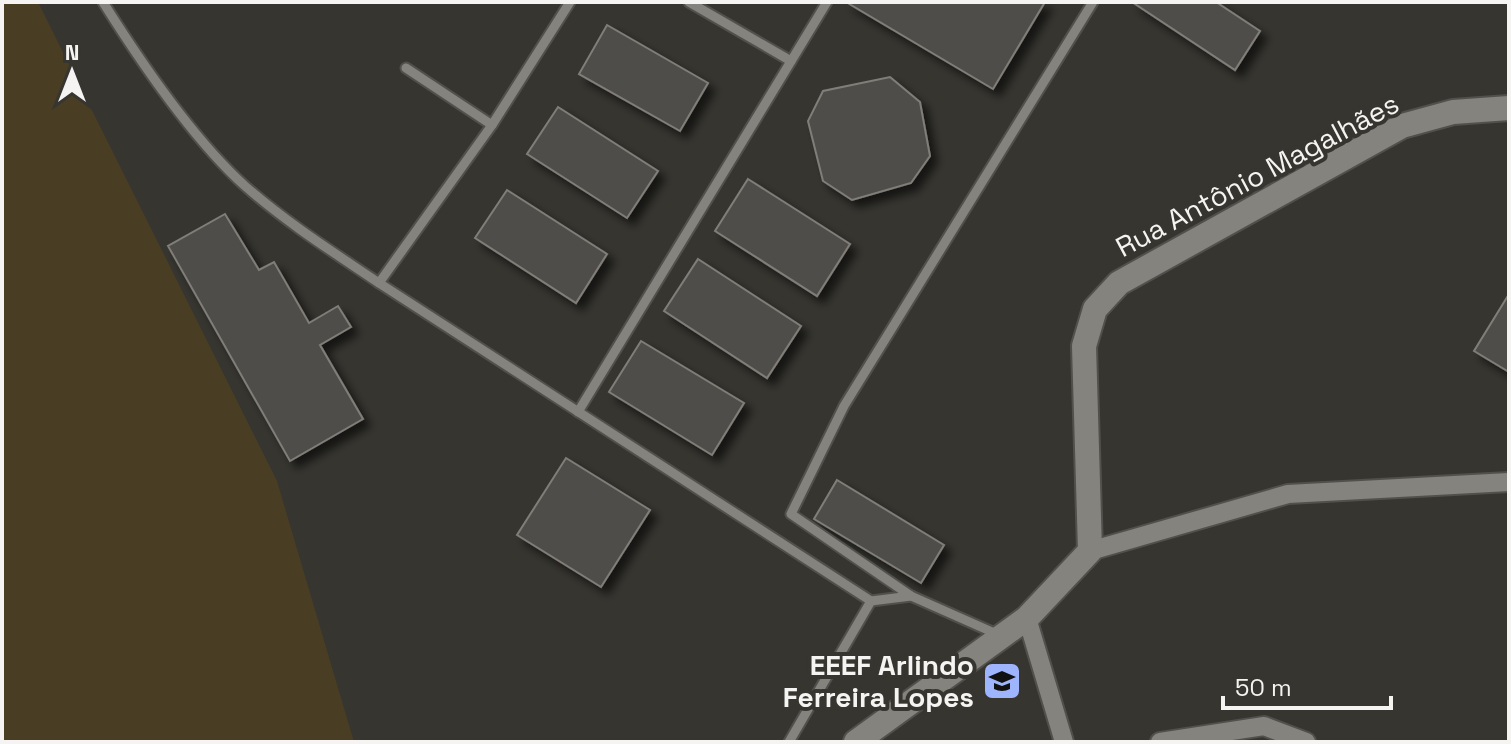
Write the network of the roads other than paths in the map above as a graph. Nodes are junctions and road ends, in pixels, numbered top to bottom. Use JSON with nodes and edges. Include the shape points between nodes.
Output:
{"nodes":[{"id":1,"x":103,"y":2,"type":"edge"},
{"id":2,"x":570,"y":2,"type":"edge"},
{"id":3,"x":689,"y":2,"type":"edge"},
{"id":4,"x":827,"y":2,"type":"edge"},
{"id":5,"x":1093,"y":2,"type":"edge"},
{"id":6,"x":791,"y":61,"type":"junction"},
{"id":7,"x":406,"y":68,"type":"dead end"},
{"id":8,"x":1509,"y":108,"type":"edge"},
{"id":9,"x":492,"y":125,"type":"junction"},
{"id":10,"x":379,"y":283,"type":"junction"},
{"id":11,"x":578,"y":412,"type":"junction"},
{"id":12,"x":1509,"y":482,"type":"edge"},
{"id":13,"x":1090,"y":551,"type":"junction"},
{"id":14,"x":911,"y":596,"type":"junction"},
{"id":15,"x":871,"y":601,"type":"junction"},
{"id":16,"x":1027,"y":618,"type":"junction"},
{"id":17,"x":1001,"y":636,"type":"junction"},
{"id":18,"x":789,"y":742,"type":"edge"},
{"id":19,"x":856,"y":742,"type":"edge"},
{"id":20,"x":1064,"y":742,"type":"edge"},
{"id":21,"x":1160,"y":742,"type":"edge"},
{"id":22,"x":1306,"y":742,"type":"edge"}],
"edges":[{"from":1,"to":10,"type":"lane","via":[[145,69],[243,184]]},
{"from":2,"to":9,"type":"lane"},
{"from":3,"to":6,"type":"lane"},
{"from":4,"to":6,"type":"lane"},
{"from":5,"to":14,"type":"lane","via":[[844,406],[791,514]]},
{"from":6,"to":11,"type":"lane"},
{"from":7,"to":9,"type":"lane"},
{"from":8,"to":13,"type":"street","name":"Rua Antônio Magalhães","via":[[1453,112],[1402,126],[1119,283],[1095,309],[1084,346]]},
{"from":9,"to":10,"type":"lane"},
{"from":10,"to":11,"type":"lane"},
{"from":11,"to":15,"type":"lane"},
{"from":12,"to":13,"type":"street","via":[[1288,494]]},
{"from":13,"to":16,"type":"street"},
{"from":14,"to":15,"type":"lane"},
{"from":14,"to":17,"type":"lane"},
{"from":15,"to":18,"type":"lane"},
{"from":16,"to":17,"type":"street"},
{"from":16,"to":20,"type":"street"},
{"from":17,"to":19,"type":"street"},
{"from":21,"to":22,"type":"street","via":[[1264,726]]}]}
